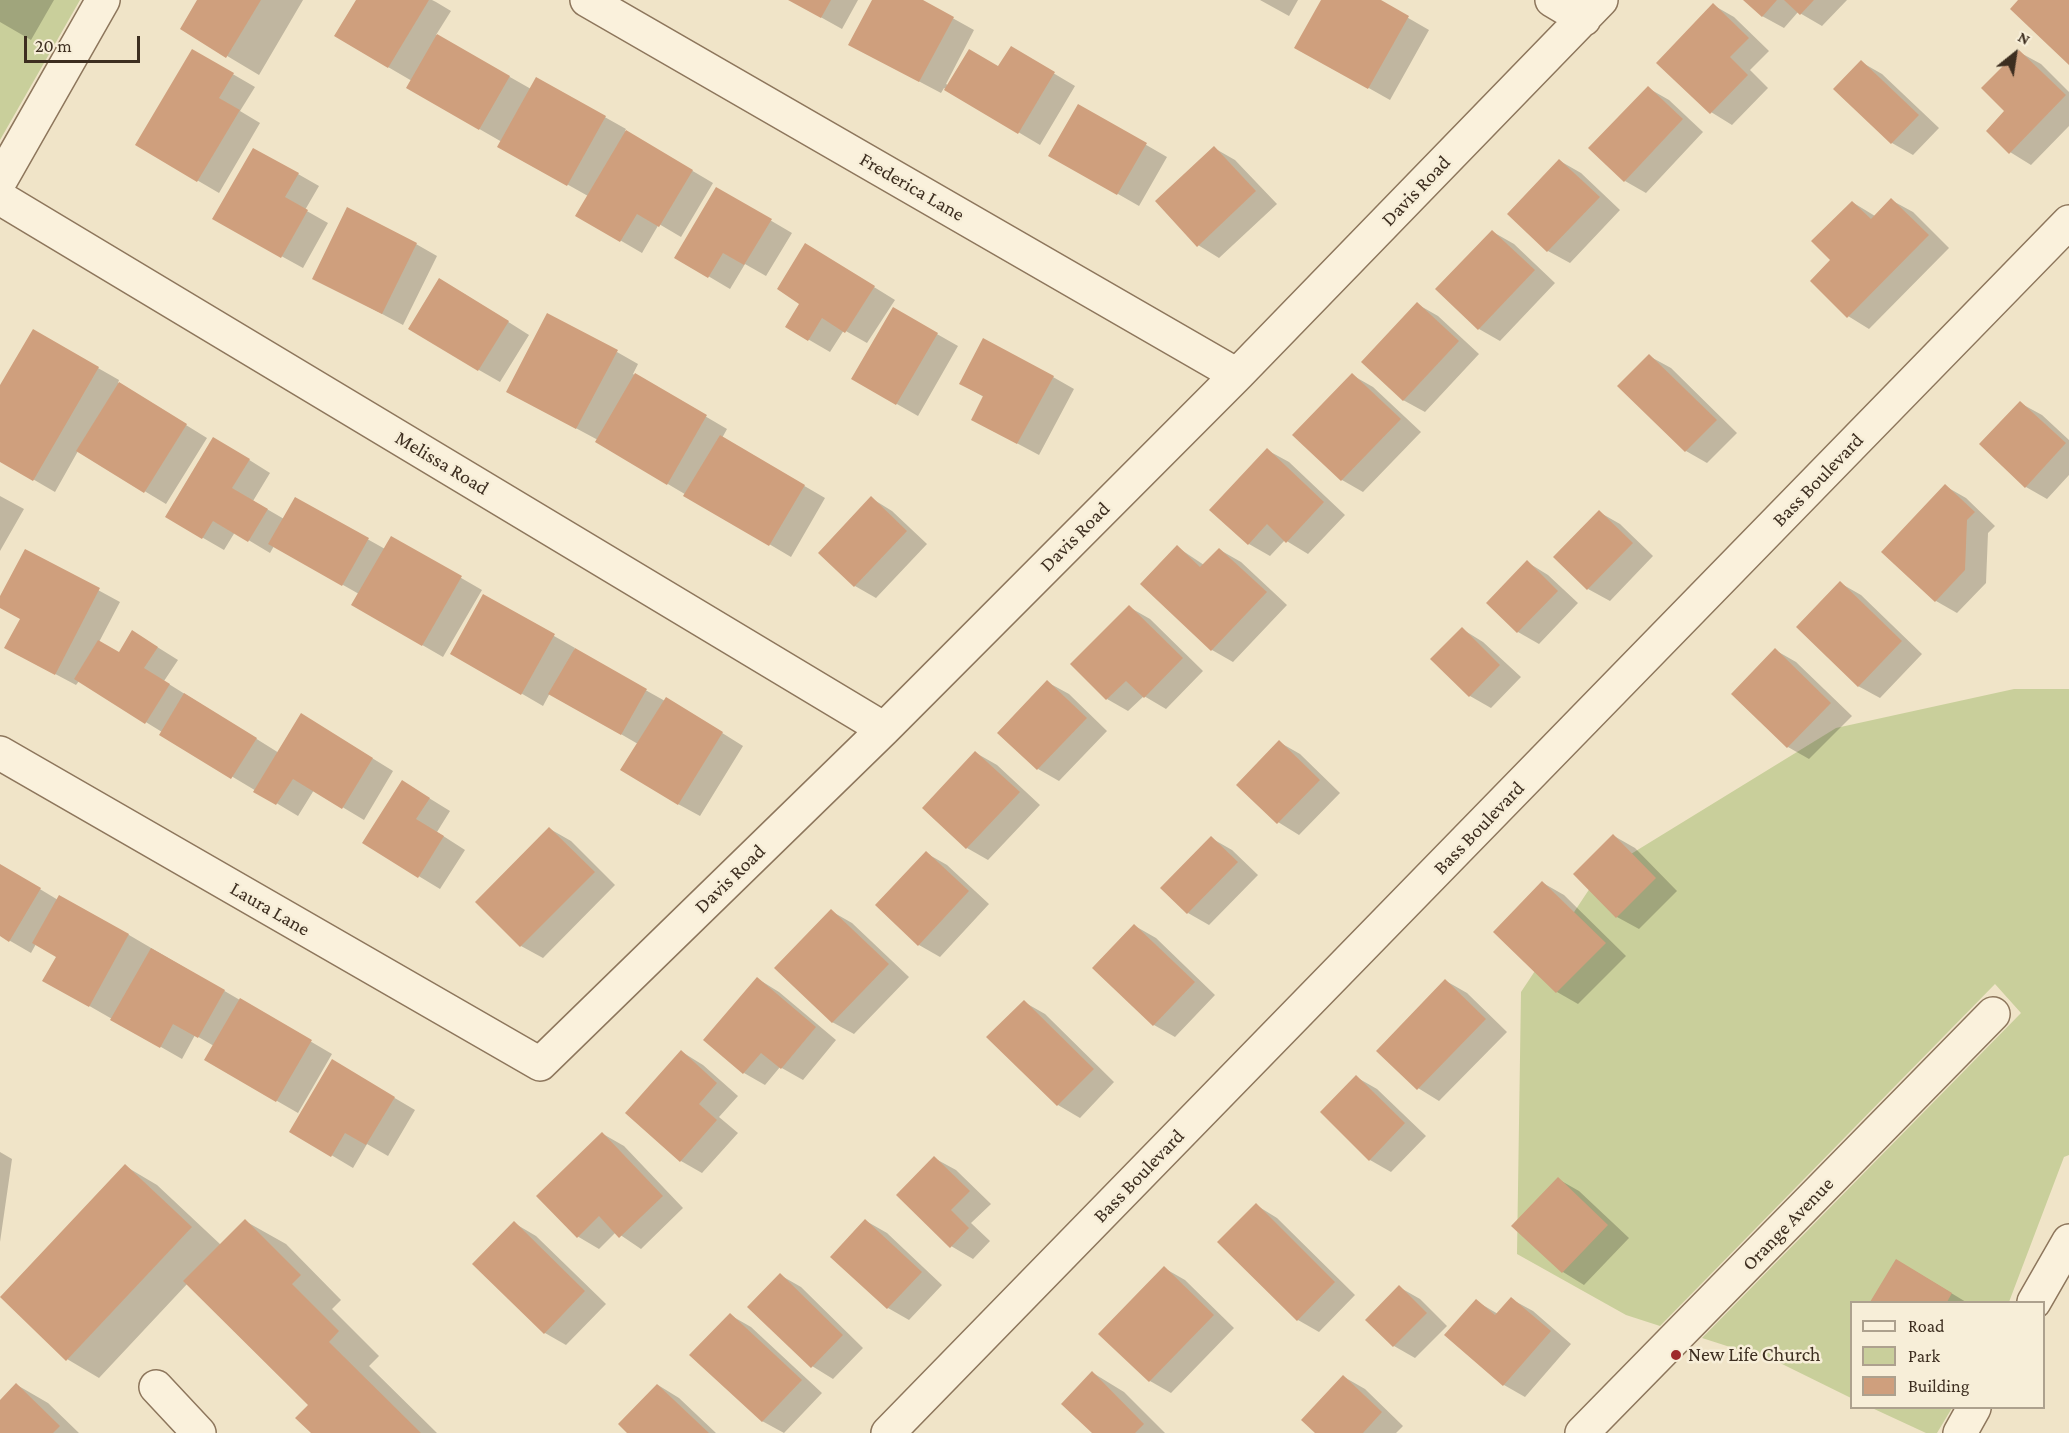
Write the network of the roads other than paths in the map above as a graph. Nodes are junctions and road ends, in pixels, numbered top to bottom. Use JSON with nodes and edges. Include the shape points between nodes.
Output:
{"nodes":[{"id":1,"x":103,"y":0,"type":"edge"},
{"id":2,"x":587,"y":0,"type":"edge"},
{"id":3,"x":1552,"y":0,"type":"edge"},
{"id":4,"x":1593,"y":9,"type":"edge"},
{"id":5,"x":0,"y":182,"type":"edge"},
{"id":6,"x":0,"y":198,"type":"edge"},
{"id":7,"x":2069,"y":222,"type":"edge"},
{"id":8,"x":1237,"y":375,"type":"junction"},
{"id":9,"x":884,"y":729,"type":"junction"},
{"id":10,"x":0,"y":753,"type":"edge"},
{"id":11,"x":1993,"y":1014,"type":"dead end"},
{"id":12,"x":540,"y":1064,"type":"joint"},
{"id":13,"x":2069,"y":1241,"type":"edge"},
{"id":14,"x":2035,"y":1301,"type":"edge"},
{"id":15,"x":156,"y":1387,"type":"dead end"},
{"id":16,"x":1973,"y":1409,"type":"edge"},
{"id":17,"x":199,"y":1433,"type":"edge"},
{"id":18,"x":888,"y":1433,"type":"edge"},
{"id":19,"x":1582,"y":1433,"type":"edge"},
{"id":20,"x":1960,"y":1433,"type":"edge"}],
"edges":[{"from":1,"to":5,"type":"street"},
{"from":2,"to":8,"type":"street","name":"Frederica Lane"},
{"from":3,"to":4,"type":"street"},
{"from":4,"to":8,"type":"street","name":"Davis Road"},
{"from":6,"to":9,"type":"street","name":"Melissa Road"},
{"from":7,"to":18,"type":"street","name":"Bass Boulevard"},
{"from":8,"to":9,"type":"street","name":"Davis Road"},
{"from":9,"to":12,"type":"street","name":"Davis Road"},
{"from":10,"to":12,"type":"street","name":"Laura Lane"},
{"from":11,"to":19,"type":"street","name":"Orange Avenue"},
{"from":13,"to":14,"type":"street"},
{"from":15,"to":17,"type":"street"},
{"from":16,"to":20,"type":"street"}]}
